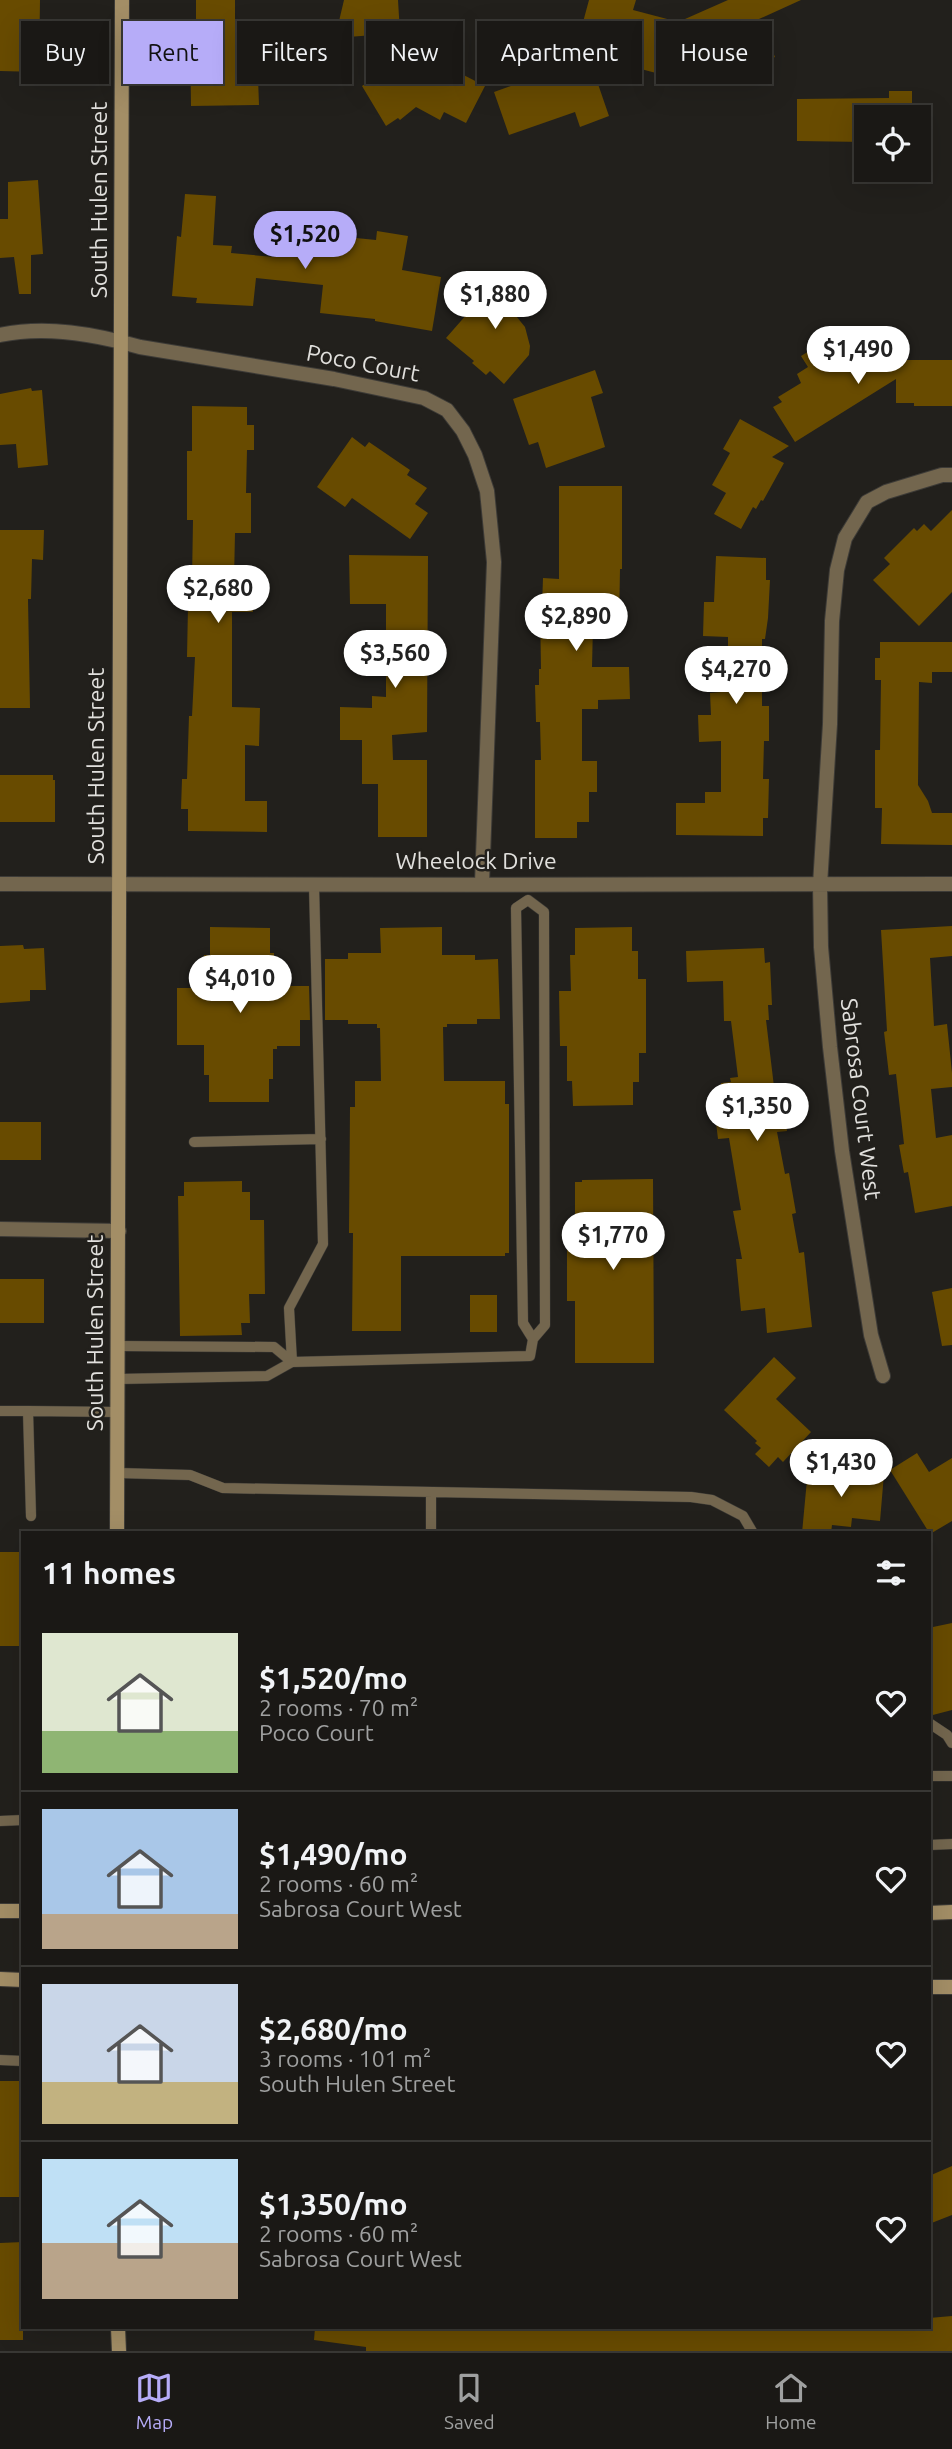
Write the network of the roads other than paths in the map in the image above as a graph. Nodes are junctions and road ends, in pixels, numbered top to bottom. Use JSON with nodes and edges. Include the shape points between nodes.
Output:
{"nodes":[{"id":1,"x":122,"y":0,"type":"edge"},
{"id":2,"x":0,"y":335,"type":"edge"},
{"id":3,"x":122,"y":342,"type":"junction"},
{"id":4,"x":952,"y":475,"type":"edge"},
{"id":5,"x":482,"y":883,"type":"junction"},
{"id":6,"x":0,"y":884,"type":"edge"},
{"id":7,"x":529,"y":884,"type":"junction"},
{"id":8,"x":952,"y":884,"type":"edge"},
{"id":9,"x":314,"y":885,"type":"junction"},
{"id":10,"x":820,"y":885,"type":"junction"},
{"id":11,"x":118,"y":886,"type":"junction"},
{"id":12,"x":528,"y":900,"type":"junction"},
{"id":13,"x":321,"y":1139,"type":"junction"},
{"id":14,"x":194,"y":1142,"type":"dead end"},
{"id":15,"x":0,"y":1229,"type":"edge"},
{"id":16,"x":119,"y":1231,"type":"junction"},
{"id":17,"x":533,"y":1339,"type":"junction"},
{"id":18,"x":118,"y":1346,"type":"junction"},
{"id":19,"x":292,"y":1362,"type":"junction"},
{"id":20,"x":883,"y":1376,"type":"dead end"},
{"id":21,"x":118,"y":1379,"type":"junction"},
{"id":22,"x":0,"y":1411,"type":"edge"},
{"id":23,"x":28,"y":1411,"type":"junction"},
{"id":24,"x":118,"y":1412,"type":"junction"},
{"id":25,"x":118,"y":1474,"type":"junction"},
{"id":26,"x":431,"y":1492,"type":"junction"},
{"id":27,"x":31,"y":1516,"type":"dead end"},
{"id":28,"x":117,"y":1531,"type":"edge"},
{"id":29,"x":431,"y":1531,"type":"edge"},
{"id":30,"x":752,"y":1531,"type":"edge"},
{"id":31,"x":931,"y":1724,"type":"edge"},
{"id":32,"x":952,"y":1743,"type":"edge"},
{"id":33,"x":931,"y":1776,"type":"edge"},
{"id":34,"x":952,"y":1776,"type":"edge"},
{"id":35,"x":0,"y":1821,"type":"edge"},
{"id":36,"x":21,"y":1821,"type":"edge"},
{"id":37,"x":952,"y":1844,"type":"edge"},
{"id":38,"x":931,"y":1845,"type":"edge"},
{"id":39,"x":0,"y":1911,"type":"edge"},
{"id":40,"x":21,"y":1911,"type":"edge"},
{"id":41,"x":952,"y":1912,"type":"edge"},
{"id":42,"x":931,"y":1913,"type":"edge"},
{"id":43,"x":0,"y":1979,"type":"edge"},
{"id":44,"x":21,"y":1980,"type":"edge"},
{"id":45,"x":931,"y":1987,"type":"edge"},
{"id":46,"x":952,"y":1987,"type":"edge"},
{"id":47,"x":0,"y":2060,"type":"edge"},
{"id":48,"x":21,"y":2061,"type":"edge"},
{"id":49,"x":118,"y":2329,"type":"edge"},
{"id":50,"x":119,"y":2351,"type":"edge"}],
"edges":[{"from":1,"to":3,"type":"main road","name":"South Hulen Street"},
{"from":2,"to":3,"type":"street","name":"Poco Court","via":[[63,331]]},
{"from":3,"to":5,"type":"street","name":"Poco Court","via":[[424,398],[447,410],[463,431],[487,491],[494,562]]},
{"from":3,"to":11,"type":"main road","name":"South Hulen Street"},
{"from":4,"to":10,"type":"street","name":"Sabrosa Court West","via":[[886,492],[867,502],[845,538],[832,621]]},
{"from":5,"to":7,"type":"street","name":"Wheelock Drive"},
{"from":5,"to":9,"type":"street","name":"Wheelock Drive"},
{"from":6,"to":11,"type":"street","name":"Wheelock Drive"},
{"from":7,"to":10,"type":"street","name":"Wheelock Drive"},
{"from":7,"to":12,"type":"lane"},
{"from":8,"to":10,"type":"street","name":"Wheelock Drive"},
{"from":9,"to":11,"type":"street","name":"Wheelock Drive"},
{"from":9,"to":13,"type":"lane"},
{"from":10,"to":20,"type":"street","name":"Sabrosa Court West","via":[[821,947],[842,1152]]},
{"from":11,"to":16,"type":"main road","name":"South Hulen Street"},
{"from":12,"to":17,"type":"lane","via":[[516,908],[523,1323]]},
{"from":12,"to":17,"type":"lane","via":[[544,912],[545,1325]]},
{"from":13,"to":14,"type":"lane"},
{"from":13,"to":19,"type":"lane","via":[[323,1244],[289,1308]]},
{"from":15,"to":16,"type":"street"},
{"from":16,"to":18,"type":"main road","name":"South Hulen Street"},
{"from":17,"to":19,"type":"lane","via":[[530,1356]]},
{"from":18,"to":19,"type":"lane","via":[[274,1346]]},
{"from":18,"to":21,"type":"main road","name":"South Hulen Street"},
{"from":19,"to":21,"type":"lane","via":[[267,1376]]},
{"from":21,"to":24,"type":"main road","name":"South Hulen Street"},
{"from":22,"to":23,"type":"lane"},
{"from":23,"to":24,"type":"lane"},
{"from":23,"to":27,"type":"lane"},
{"from":24,"to":25,"type":"main road","name":"South Hulen Street"},
{"from":25,"to":26,"type":"lane","via":[[190,1475],[223,1488]]},
{"from":25,"to":28,"type":"main road","name":"South Hulen Street"},
{"from":26,"to":29,"type":"lane"},
{"from":26,"to":30,"type":"lane","via":[[691,1497],[712,1500],[743,1516]]},
{"from":31,"to":32,"type":"lane"},
{"from":33,"to":34,"type":"lane"},
{"from":35,"to":36,"type":"lane"},
{"from":37,"to":38,"type":"lane"},
{"from":39,"to":40,"type":"main road"},
{"from":41,"to":42,"type":"main road"},
{"from":43,"to":44,"type":"main road"},
{"from":45,"to":46,"type":"main road"},
{"from":47,"to":48,"type":"lane"},
{"from":49,"to":50,"type":"main road"}]}
